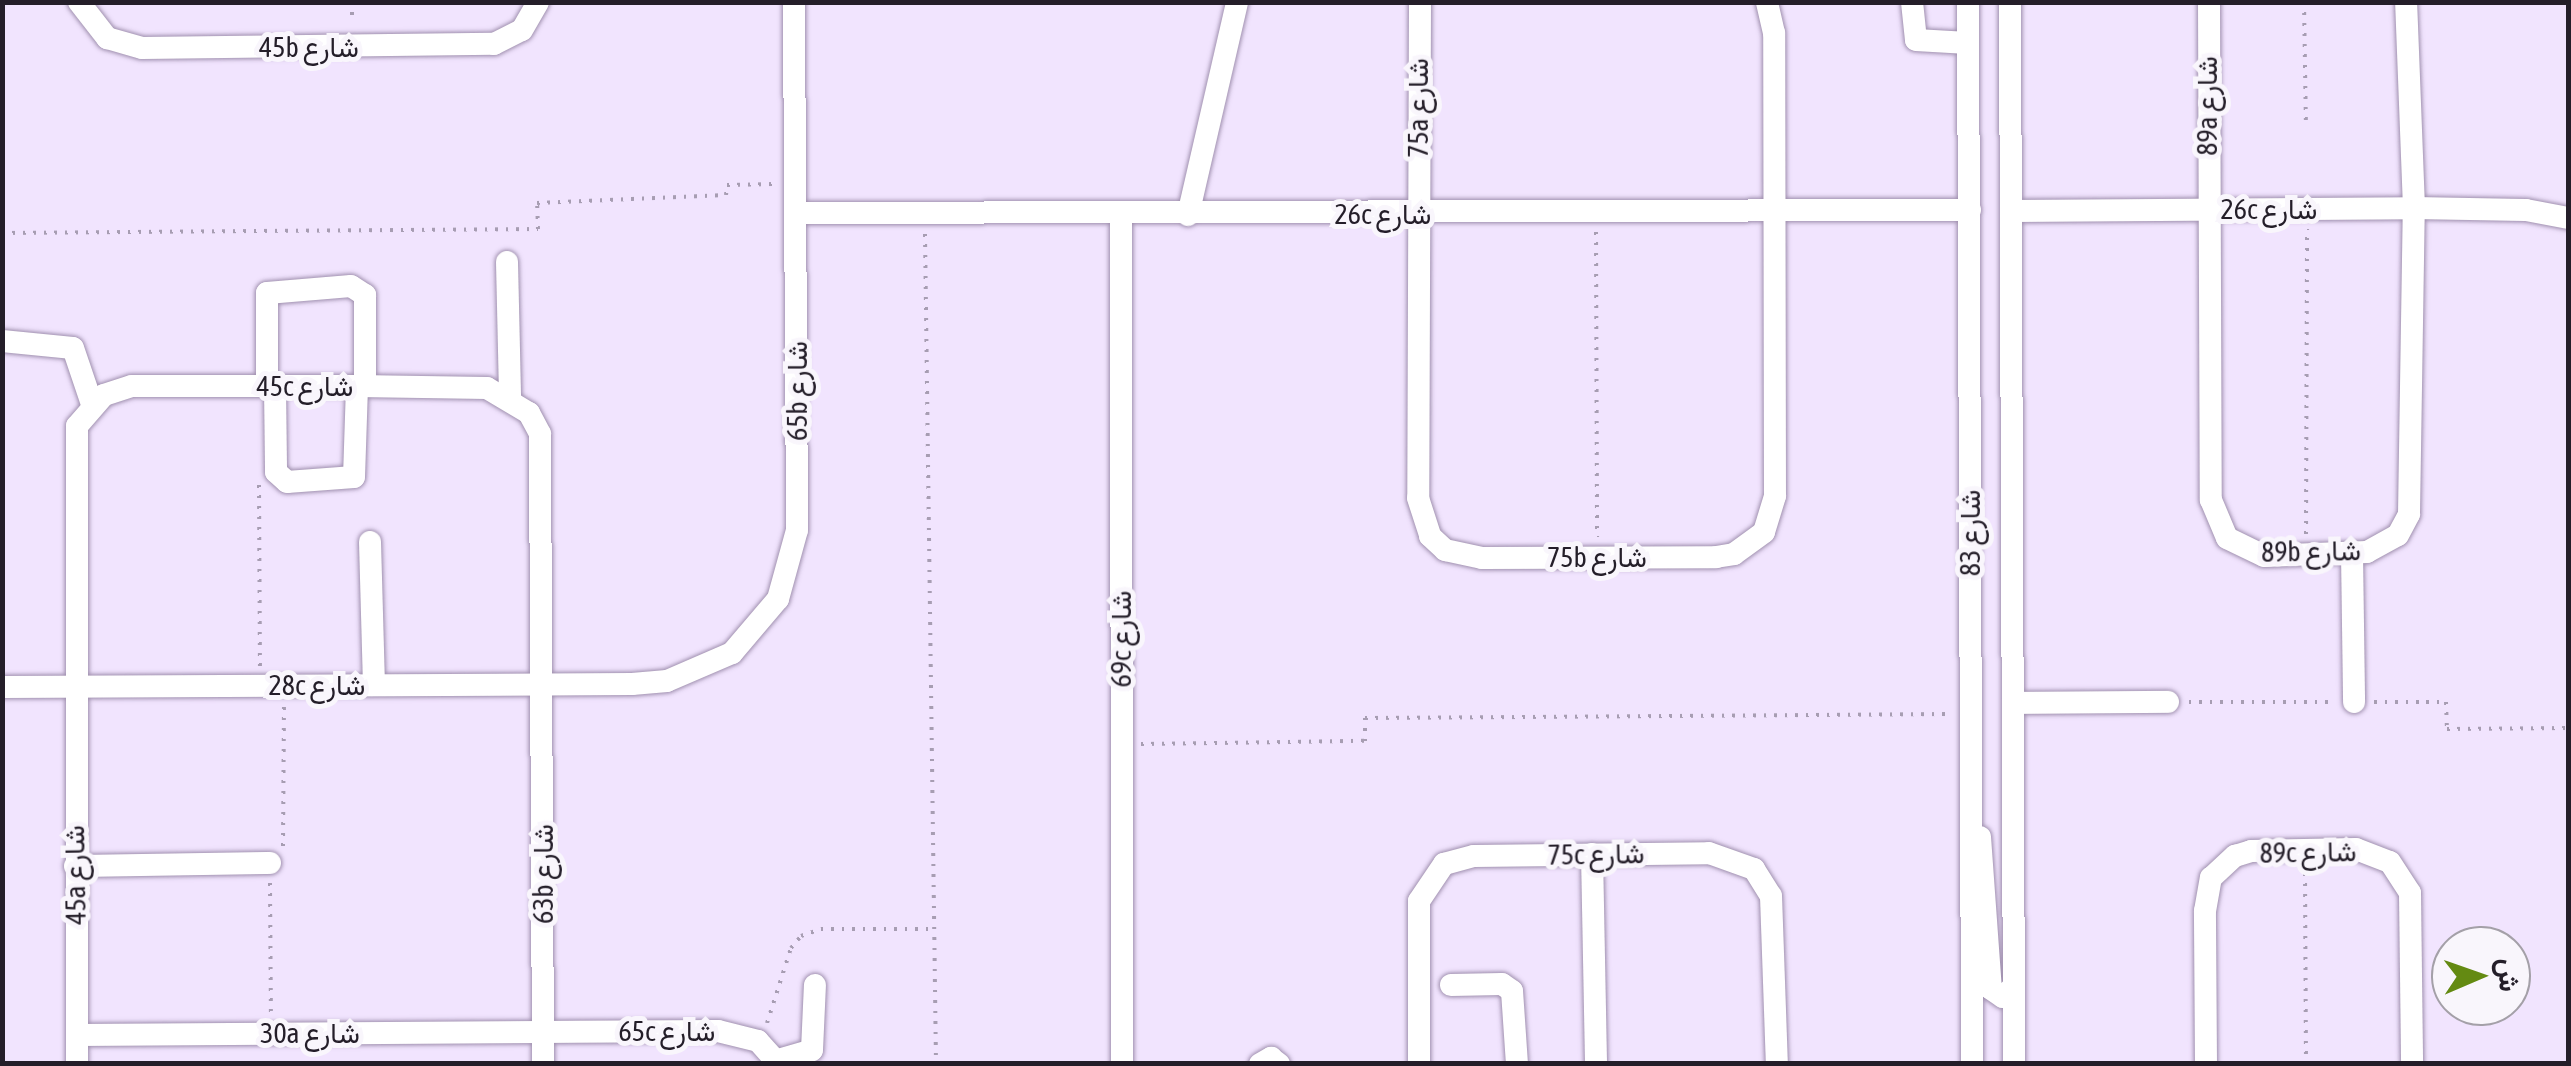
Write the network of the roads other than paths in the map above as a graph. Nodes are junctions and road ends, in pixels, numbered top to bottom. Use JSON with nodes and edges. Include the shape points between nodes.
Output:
{"nodes":[{"id":1,"x":79,"y":2,"type":"edge"},
{"id":2,"x":538,"y":2,"type":"edge"},
{"id":3,"x":794,"y":2,"type":"edge"},
{"id":4,"x":1238,"y":2,"type":"edge"},
{"id":5,"x":1420,"y":2,"type":"edge"},
{"id":6,"x":1767,"y":2,"type":"edge"},
{"id":7,"x":1912,"y":2,"type":"edge"},
{"id":8,"x":1968,"y":2,"type":"edge"},
{"id":9,"x":2010,"y":2,"type":"edge"},
{"id":10,"x":2209,"y":2,"type":"edge"},
{"id":11,"x":2409,"y":4,"type":"edge"},
{"id":12,"x":1968,"y":43,"type":"junction"},
{"id":13,"x":2414,"y":208,"type":"junction"},
{"id":14,"x":1970,"y":210,"type":"junction"},
{"id":15,"x":2206,"y":210,"type":"junction"},
{"id":16,"x":1776,"y":211,"type":"junction"},
{"id":17,"x":2012,"y":211,"type":"junction"},
{"id":18,"x":797,"y":213,"type":"junction"},
{"id":19,"x":1418,"y":214,"type":"junction"},
{"id":20,"x":1188,"y":215,"type":"junction"},
{"id":21,"x":1121,"y":216,"type":"junction"},
{"id":22,"x":2568,"y":218,"type":"edge"},
{"id":23,"x":507,"y":262,"type":"dead end"},
{"id":24,"x":2,"y":341,"type":"edge"},
{"id":25,"x":271,"y":386,"type":"junction"},
{"id":26,"x":361,"y":386,"type":"junction"},
{"id":27,"x":510,"y":396,"type":"junction"},
{"id":28,"x":92,"y":404,"type":"junction"},
{"id":29,"x":370,"y":542,"type":"dead end"},
{"id":30,"x":2352,"y":553,"type":"junction"},
{"id":31,"x":543,"y":684,"type":"junction"},
{"id":32,"x":632,"y":684,"type":"joint"},
{"id":33,"x":374,"y":685,"type":"junction"},
{"id":34,"x":73,"y":686,"type":"junction"},
{"id":35,"x":2,"y":687,"type":"edge"},
{"id":36,"x":2168,"y":702,"type":"dead end"},
{"id":37,"x":2354,"y":702,"type":"dead end"},
{"id":38,"x":2013,"y":703,"type":"junction"},
{"id":39,"x":1970,"y":821,"type":"junction"},
{"id":40,"x":1592,"y":854,"type":"junction"},
{"id":41,"x":270,"y":863,"type":"dead end"},
{"id":42,"x":75,"y":866,"type":"junction"},
{"id":43,"x":815,"y":985,"type":"dead end"},
{"id":44,"x":1451,"y":986,"type":"dead end"},
{"id":45,"x":2013,"y":987,"type":"junction"},
{"id":46,"x":542,"y":1032,"type":"junction"},
{"id":47,"x":77,"y":1035,"type":"junction"},
{"id":48,"x":778,"y":1062,"type":"edge"},
{"id":49,"x":77,"y":1064,"type":"edge"},
{"id":50,"x":542,"y":1064,"type":"edge"},
{"id":51,"x":1122,"y":1064,"type":"edge"},
{"id":52,"x":1260,"y":1064,"type":"edge"},
{"id":53,"x":1280,"y":1064,"type":"edge"},
{"id":54,"x":1420,"y":1064,"type":"edge"},
{"id":55,"x":1516,"y":1064,"type":"edge"},
{"id":56,"x":1596,"y":1064,"type":"edge"},
{"id":57,"x":1777,"y":1064,"type":"edge"},
{"id":58,"x":1972,"y":1064,"type":"edge"},
{"id":59,"x":2014,"y":1064,"type":"edge"},
{"id":60,"x":2206,"y":1064,"type":"edge"},
{"id":61,"x":2412,"y":1064,"type":"edge"}],
"edges":[{"from":1,"to":2,"type":"street","name":"45b شارع","via":[[107,38],[142,48],[494,44],[522,30]]},
{"from":3,"to":18,"type":"street","name":"65b شارع"},
{"from":4,"to":20,"type":"street"},
{"from":5,"to":19,"type":"street","name":"75a شارع"},
{"from":6,"to":16,"type":"street","via":[[1774,33]]},
{"from":7,"to":12,"type":"street","via":[[1916,40]]},
{"from":8,"to":12,"type":"street","name":"شارع 83"},
{"from":9,"to":17,"type":"street","name":"شارع 83"},
{"from":10,"to":15,"type":"street","name":"89a شارع"},
{"from":11,"to":13,"type":"street"},
{"from":12,"to":14,"type":"street","name":"شارع 83"},
{"from":13,"to":15,"type":"street","name":"26c شارع"},
{"from":13,"to":22,"type":"street","name":"26c شارع","via":[[2526,210]]},
{"from":13,"to":30,"type":"street","name":"89b شارع","via":[[2409,514],[2389,543]]},
{"from":14,"to":16,"type":"street","name":"26c شارع"},
{"from":14,"to":39,"type":"street","name":"شارع 83"},
{"from":15,"to":17,"type":"street","name":"26c شارع"},
{"from":15,"to":30,"type":"street","name":"89b شارع","via":[[2213,514],[2227,538],[2250,553]]},
{"from":16,"to":19,"type":"street","name":"26c شارع"},
{"from":16,"to":19,"type":"street","name":"75b شارع","via":[[1775,496],[1764,532],[1734,554],[1716,557],[1463,556],[1430,536],[1418,498]]},
{"from":17,"to":38,"type":"street","name":"شارع 83"},
{"from":18,"to":21,"type":"street","name":"26c شارع"},
{"from":18,"to":32,"type":"street","name":"65b شارع","via":[[792,566],[768,614],[732,653],[667,681]]},
{"from":19,"to":20,"type":"street","name":"26c شارع"},
{"from":20,"to":21,"type":"street","name":"26c شارع"},
{"from":21,"to":51,"type":"street","name":"69c شارع"},
{"from":23,"to":27,"type":"street"},
{"from":24,"to":28,"type":"street","via":[[68,344],[80,360],[83,391]]},
{"from":25,"to":26,"type":"street","name":"45c شارع"},
{"from":25,"to":26,"type":"street","via":[[276,472],[287,482],[354,476]]},
{"from":25,"to":26,"type":"street","via":[[267,293],[351,286],[365,295]]},
{"from":25,"to":28,"type":"street","name":"45c شارع","via":[[132,386]]},
{"from":26,"to":27,"type":"street","name":"45c شارع","via":[[475,387]]},
{"from":27,"to":31,"type":"street","via":[[528,412],[544,459]]},
{"from":28,"to":34,"type":"street","via":[[74,439]]},
{"from":29,"to":33,"type":"street"},
{"from":30,"to":37,"type":"street"},
{"from":31,"to":32,"type":"street","name":"28c شارع"},
{"from":31,"to":33,"type":"street","name":"28c شارع"},
{"from":31,"to":46,"type":"street","name":"63b شارع"},
{"from":33,"to":34,"type":"street","name":"28c شارع"},
{"from":34,"to":35,"type":"street","name":"28c شارع"},
{"from":34,"to":42,"type":"street","name":"45a شارع"},
{"from":36,"to":38,"type":"street"},
{"from":38,"to":45,"type":"street","name":"شارع 83"},
{"from":39,"to":45,"type":"street","via":[[1986,854],[1991,989],[2003,997]]},
{"from":39,"to":58,"type":"street","name":"شارع 83"},
{"from":40,"to":54,"type":"street","name":"75c شارع","via":[[1474,856],[1432,874],[1418,917]]},
{"from":40,"to":56,"type":"street"},
{"from":40,"to":57,"type":"street","name":"75c شارع","via":[[1725,854],[1754,869],[1774,912]]},
{"from":41,"to":42,"type":"street"},
{"from":42,"to":47,"type":"street","name":"45a شارع"},
{"from":43,"to":48,"type":"street","via":[[812,1050]]},
{"from":44,"to":55,"type":"street","via":[[1502,984],[1512,991]]},
{"from":45,"to":59,"type":"street","name":"شارع 83"},
{"from":46,"to":47,"type":"street","name":"30a شارع"},
{"from":46,"to":48,"type":"street","name":"65c شارع","via":[[718,1030],[758,1040]]},
{"from":46,"to":50,"type":"street","name":"63b شارع"},
{"from":47,"to":49,"type":"street","name":"45a شارع"},
{"from":52,"to":53,"type":"street","via":[[1271,1058]]},
{"from":60,"to":61,"type":"street","name":"89c شارع","via":[[2205,910],[2211,878],[2235,856],[2305,850],[2374,853],[2402,876],[2412,912]]}]}
